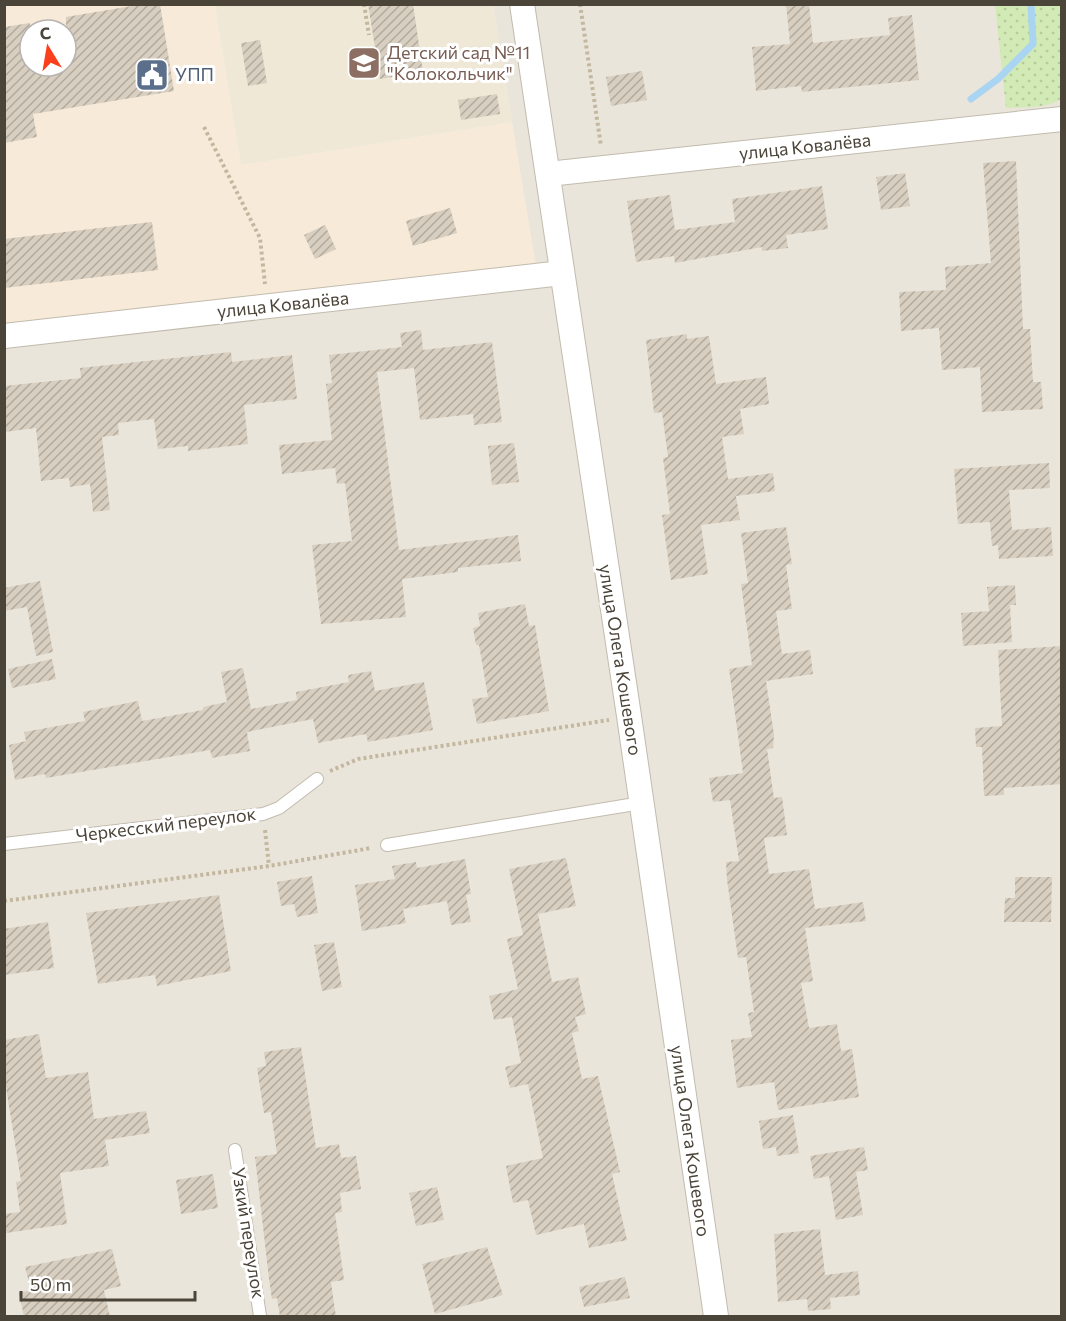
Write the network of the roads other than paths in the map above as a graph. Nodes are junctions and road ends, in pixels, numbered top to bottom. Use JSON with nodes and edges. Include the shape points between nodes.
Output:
{"nodes":[{"id":1,"x":522,"y":4,"type":"edge"},
{"id":2,"x":1062,"y":119,"type":"edge"},
{"id":3,"x":548,"y":174,"type":"junction"},
{"id":4,"x":562,"y":273,"type":"junction"},
{"id":5,"x":4,"y":336,"type":"edge"},
{"id":6,"x":317,"y":779,"type":"road end"},
{"id":7,"x":641,"y":802,"type":"junction"},
{"id":8,"x":4,"y":844,"type":"edge"},
{"id":9,"x":387,"y":845,"type":"road end"},
{"id":10,"x":235,"y":1150,"type":"dead end"},
{"id":11,"x":260,"y":1317,"type":"edge"},
{"id":12,"x":716,"y":1317,"type":"edge"}],
"edges":[{"from":1,"to":3,"type":"street","name":"улица Олега Кошевого"},
{"from":2,"to":3,"type":"street","name":"улица Ковалёва"},
{"from":3,"to":4,"type":"street","name":"улица Олега Кошевого"},
{"from":4,"to":5,"type":"street","name":"улица Ковалёва"},
{"from":4,"to":7,"type":"street","name":"улица Олега Кошевого"},
{"from":6,"to":8,"type":"lane","name":"Черкесский переулок","via":[[279,808],[263,814]]},
{"from":7,"to":9,"type":"lane"},
{"from":7,"to":12,"type":"street","name":"улица Олега Кошевого"},
{"from":10,"to":11,"type":"lane","name":"Узкий переулок"}]}
